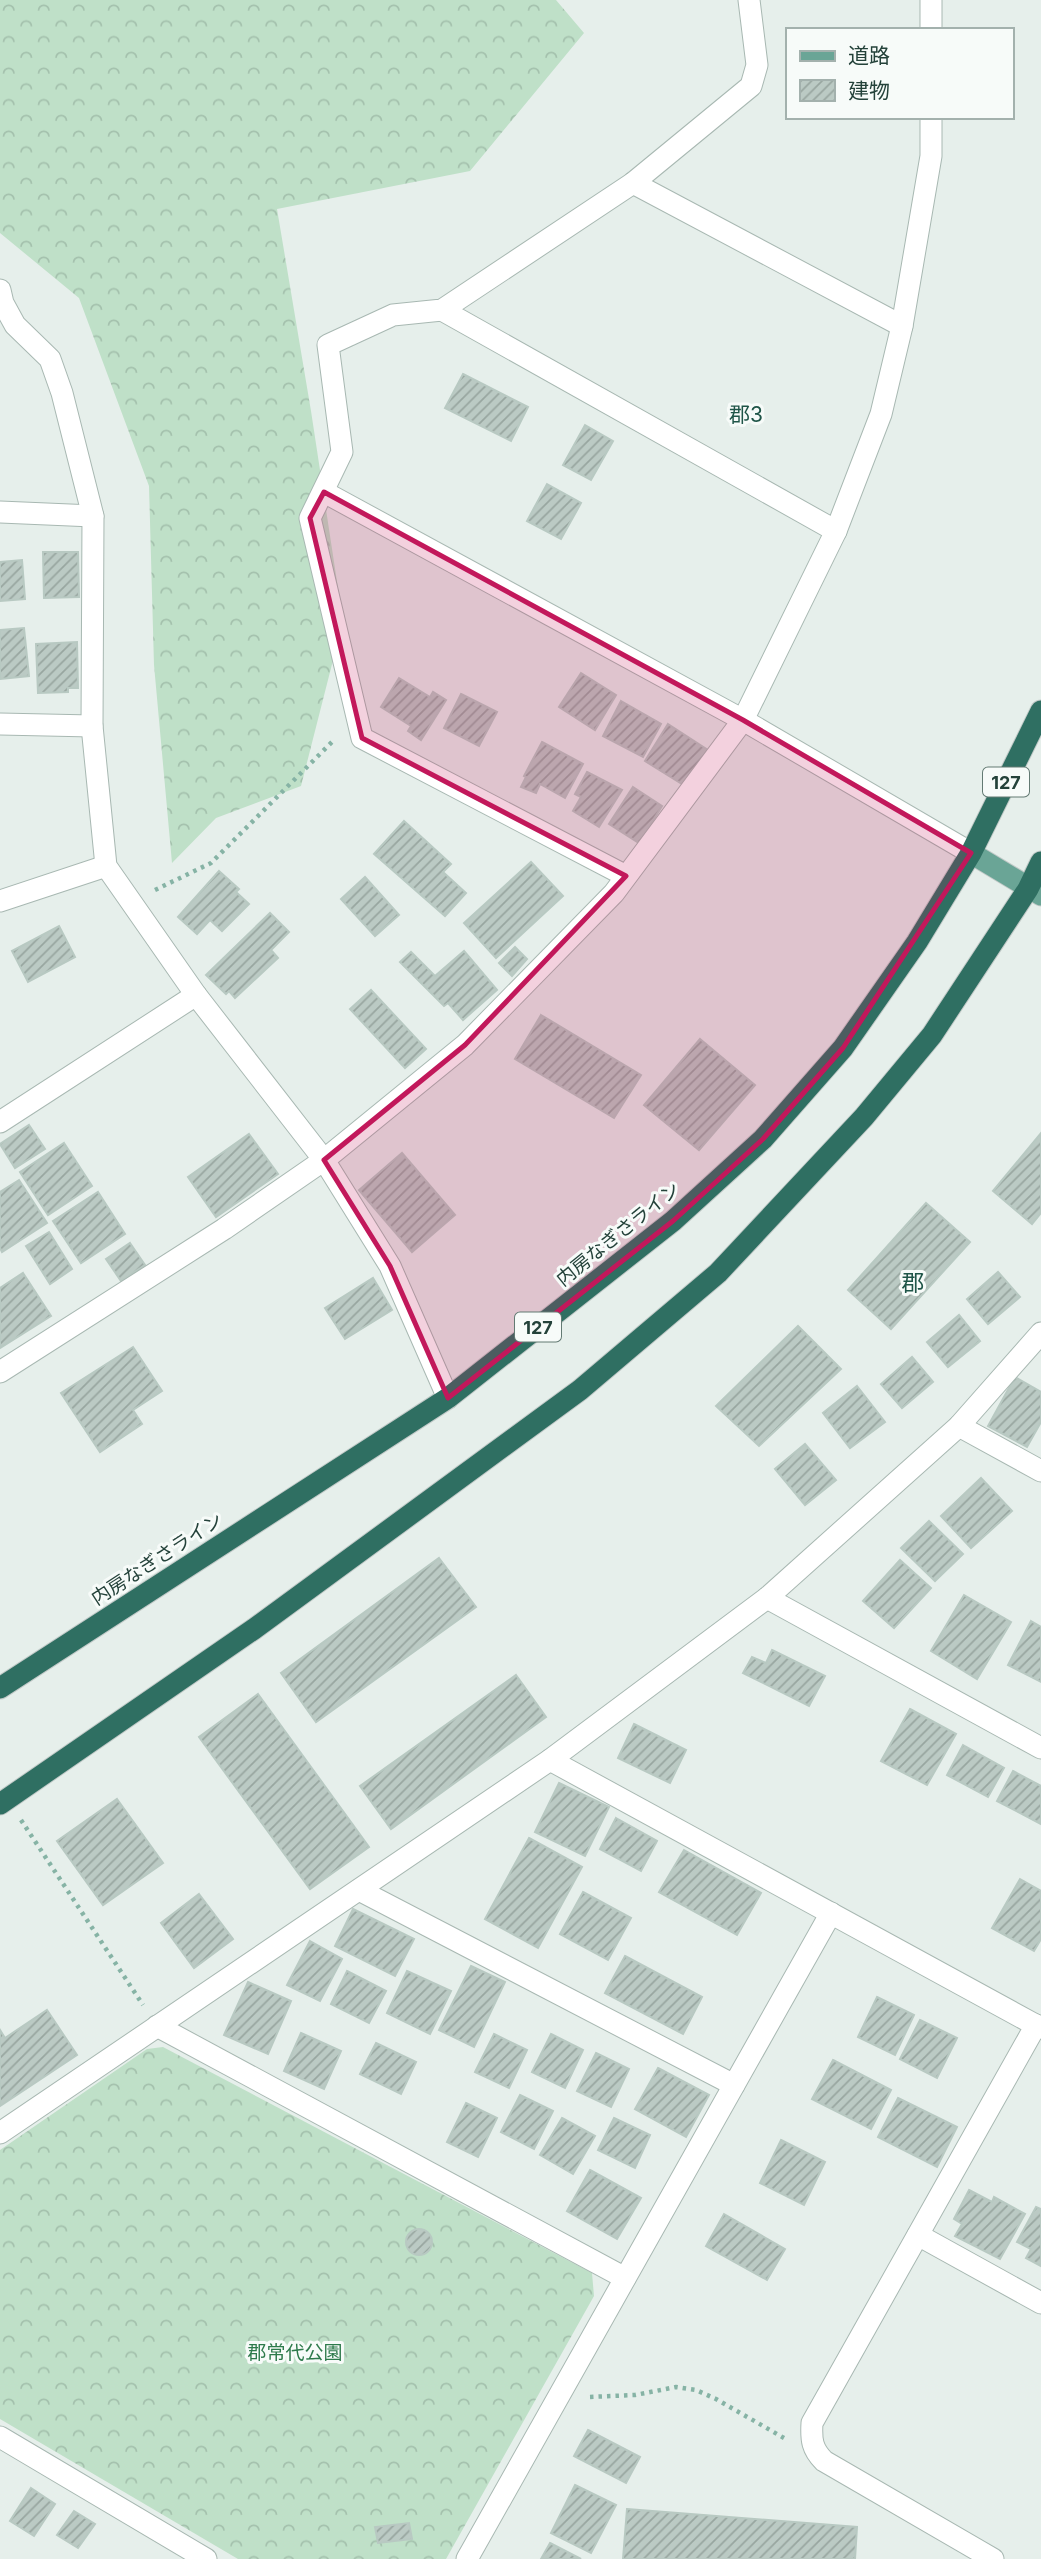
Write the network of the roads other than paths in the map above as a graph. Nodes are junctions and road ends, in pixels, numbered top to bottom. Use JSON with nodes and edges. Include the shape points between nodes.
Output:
{"nodes":[{"id":1,"x":749,"y":0,"type":"edge"},
{"id":2,"x":931,"y":0,"type":"edge"},
{"id":3,"x":931,"y":28,"type":"edge"},
{"id":4,"x":931,"y":119,"type":"edge"},
{"id":5,"x":633,"y":183,"type":"junction"},
{"id":6,"x":0,"y":290,"type":"edge"},
{"id":7,"x":442,"y":310,"type":"junction"},
{"id":8,"x":902,"y":327,"type":"junction"},
{"id":9,"x":324,"y":492,"type":"junction"},
{"id":10,"x":0,"y":512,"type":"edge"},
{"id":11,"x":93,"y":516,"type":"junction"},
{"id":12,"x":836,"y":531,"type":"junction"},
{"id":13,"x":1041,"y":711,"type":"edge"},
{"id":14,"x":743,"y":720,"type":"junction"},
{"id":15,"x":0,"y":724,"type":"edge"},
{"id":16,"x":92,"y":726,"type":"junction"},
{"id":17,"x":971,"y":853,"type":"junction"},
{"id":18,"x":1041,"y":862,"type":"edge"},
{"id":19,"x":107,"y":866,"type":"junction"},
{"id":20,"x":626,"y":876,"type":"junction"},
{"id":21,"x":1035,"y":892,"type":"edge"},
{"id":22,"x":0,"y":901,"type":"edge"},
{"id":23,"x":196,"y":995,"type":"junction"},
{"id":24,"x":0,"y":1122,"type":"edge"},
{"id":25,"x":324,"y":1160,"type":"junction"},
{"id":26,"x":1041,"y":1333,"type":"edge"},
{"id":27,"x":0,"y":1372,"type":"edge"},
{"id":28,"x":448,"y":1398,"type":"junction"},
{"id":29,"x":959,"y":1426,"type":"junction"},
{"id":30,"x":1041,"y":1471,"type":"edge"},
{"id":31,"x":766,"y":1598,"type":"junction"},
{"id":32,"x":0,"y":1688,"type":"edge"},
{"id":33,"x":1041,"y":1748,"type":"edge"},
{"id":34,"x":550,"y":1760,"type":"junction"},
{"id":35,"x":0,"y":1804,"type":"edge"},
{"id":36,"x":359,"y":1890,"type":"junction"},
{"id":37,"x":831,"y":1913,"type":"junction"},
{"id":38,"x":157,"y":2026,"type":"junction"},
{"id":39,"x":1038,"y":2026,"type":"edge"},
{"id":40,"x":734,"y":2085,"type":"junction"},
{"id":41,"x":0,"y":2133,"type":"edge"},
{"id":42,"x":918,"y":2235,"type":"junction"},
{"id":43,"x":625,"y":2278,"type":"junction"},
{"id":44,"x":1041,"y":2303,"type":"edge"},
{"id":45,"x":0,"y":2437,"type":"edge"},
{"id":46,"x":206,"y":2559,"type":"edge"},
{"id":47,"x":467,"y":2559,"type":"edge"},
{"id":48,"x":993,"y":2559,"type":"edge"}],
"edges":[{"from":1,"to":5,"type":"street","via":[[757,65],[751,86]]},
{"from":2,"to":3,"type":"street"},
{"from":4,"to":8,"type":"street","via":[[931,156]]},
{"from":5,"to":7,"type":"street"},
{"from":5,"to":8,"type":"street"},
{"from":6,"to":11,"type":"street","via":[[15,325],[50,359]]},
{"from":7,"to":9,"type":"street","via":[[393,315],[328,345],[342,452]]},
{"from":7,"to":12,"type":"street"},
{"from":8,"to":12,"type":"street","via":[[881,414]]},
{"from":9,"to":14,"type":"street"},
{"from":9,"to":20,"type":"street","via":[[310,518],[362,738]]},
{"from":10,"to":11,"type":"street"},
{"from":11,"to":16,"type":"street"},
{"from":12,"to":14,"type":"street"},
{"from":13,"to":17,"type":"highway","name":"内房なぎさライン","number":"127"},
{"from":14,"to":17,"type":"street"},
{"from":14,"to":20,"type":"street"},
{"from":15,"to":16,"type":"street"},
{"from":16,"to":19,"type":"street"},
{"from":17,"to":21,"type":"main road"},
{"from":17,"to":28,"type":"highway","name":"内房なぎさライン","number":"127","via":[[918,942],[843,1048],[762,1139],[673,1221]]},
{"from":18,"to":21,"type":"highway"},
{"from":19,"to":22,"type":"street"},
{"from":19,"to":23,"type":"street"},
{"from":20,"to":25,"type":"street","via":[[465,1045]]},
{"from":21,"to":35,"type":"highway","via":[[932,1035],[864,1117],[718,1273],[580,1390],[254,1629]]},
{"from":23,"to":24,"type":"street"},
{"from":23,"to":25,"type":"street"},
{"from":25,"to":27,"type":"street"},
{"from":25,"to":28,"type":"street","via":[[390,1266]]},
{"from":26,"to":29,"type":"street"},
{"from":28,"to":32,"type":"highway","name":"内房なぎさライン","number":"127"},
{"from":29,"to":30,"type":"street"},
{"from":29,"to":31,"type":"street"},
{"from":31,"to":33,"type":"street"},
{"from":31,"to":34,"type":"street"},
{"from":34,"to":36,"type":"street"},
{"from":34,"to":37,"type":"street"},
{"from":36,"to":38,"type":"street"},
{"from":36,"to":40,"type":"street"},
{"from":37,"to":39,"type":"street"},
{"from":37,"to":40,"type":"street"},
{"from":38,"to":41,"type":"street"},
{"from":38,"to":43,"type":"street"},
{"from":39,"to":42,"type":"street"},
{"from":40,"to":43,"type":"street"},
{"from":42,"to":44,"type":"street"},
{"from":42,"to":48,"type":"street","via":[[812,2423],[811,2439],[824,2461]]},
{"from":43,"to":47,"type":"street"},
{"from":45,"to":46,"type":"street"}]}
